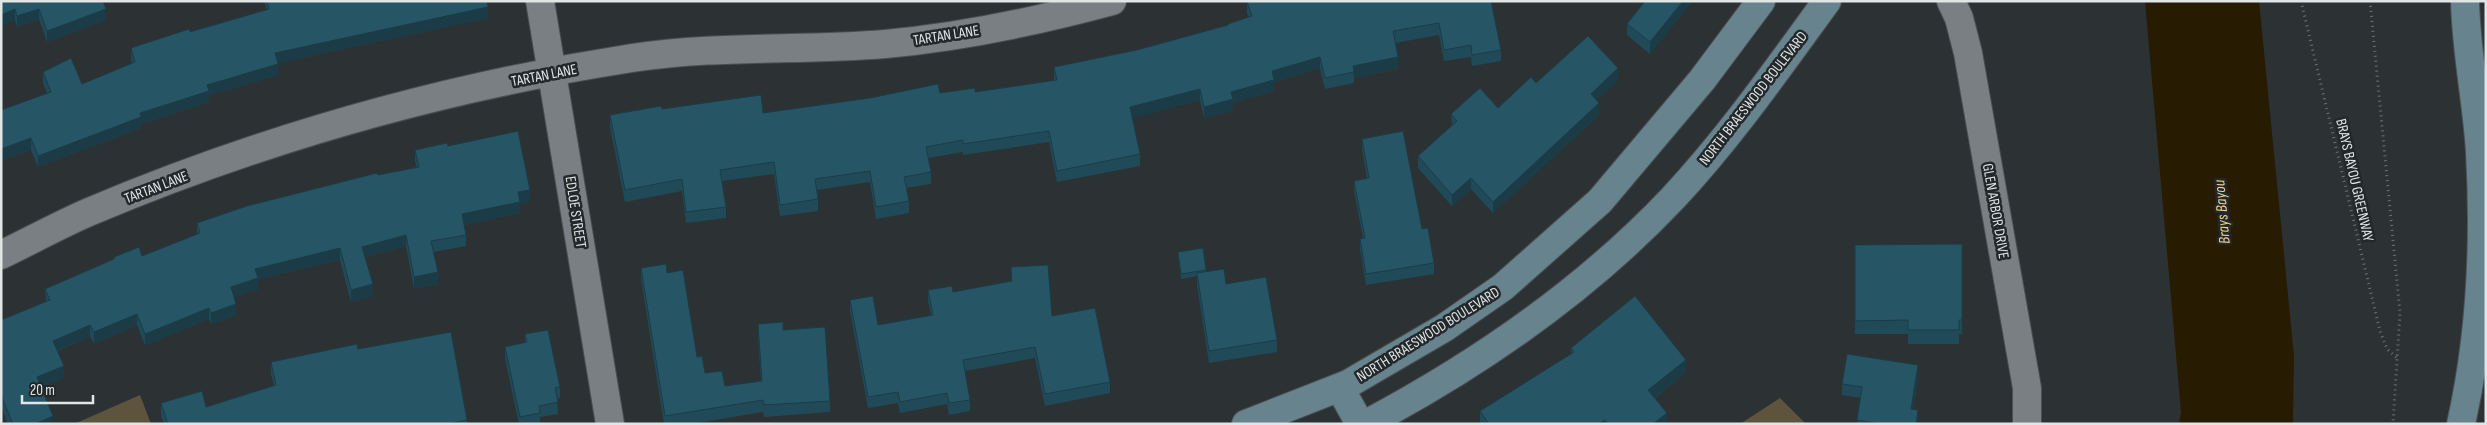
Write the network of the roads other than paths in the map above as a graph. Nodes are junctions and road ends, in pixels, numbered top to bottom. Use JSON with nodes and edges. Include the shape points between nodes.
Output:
{"nodes":[{"id":1,"x":540,"y":1,"type":"edge"},
{"id":2,"x":1112,"y":1,"type":"edge"},
{"id":3,"x":1761,"y":1,"type":"edge"},
{"id":4,"x":1828,"y":1,"type":"edge"},
{"id":5,"x":1951,"y":1,"type":"edge"},
{"id":6,"x":2465,"y":1,"type":"edge"},
{"id":7,"x":553,"y":73,"type":"junction"},
{"id":8,"x":1,"y":255,"type":"edge"},
{"id":9,"x":1340,"y":388,"type":"junction"},
{"id":10,"x":610,"y":424,"type":"edge"},
{"id":11,"x":1246,"y":424,"type":"edge"},
{"id":12,"x":1360,"y":424,"type":"edge"},
{"id":13,"x":1366,"y":424,"type":"edge"},
{"id":14,"x":2027,"y":424,"type":"edge"},
{"id":15,"x":2461,"y":424,"type":"edge"}],
"edges":[{"from":1,"to":7,"type":"street","name":"EDLOE STREET"},
{"from":2,"to":7,"type":"street","name":"TARTAN LANE","via":[[1046,18],[886,44],[698,51],[634,58]]},
{"from":3,"to":9,"type":"main road","name":"NORTH BRAESWOOD BOULEVARD","via":[[1702,80],[1600,201],[1503,286],[1444,328]]},
{"from":4,"to":13,"type":"main road","name":"NORTH BRAESWOOD BOULEVARD","via":[[1724,140],[1673,198],[1617,254],[1561,300],[1481,357]]},
{"from":5,"to":14,"type":"street","name":"GLEN ARBOR DRIVE","via":[[1968,53],[2027,388]]},
{"from":6,"to":15,"type":"main road","via":[[2480,151],[2481,272]]},
{"from":7,"to":8,"type":"street","name":"TARTAN LANE","via":[[464,90],[359,118],[231,158],[88,213]]},
{"from":7,"to":10,"type":"street","name":"EDLOE STREET"},
{"from":9,"to":11,"type":"main road","name":"NORTH BRAESWOOD BOULEVARD"},
{"from":9,"to":12,"type":"main road"}]}
